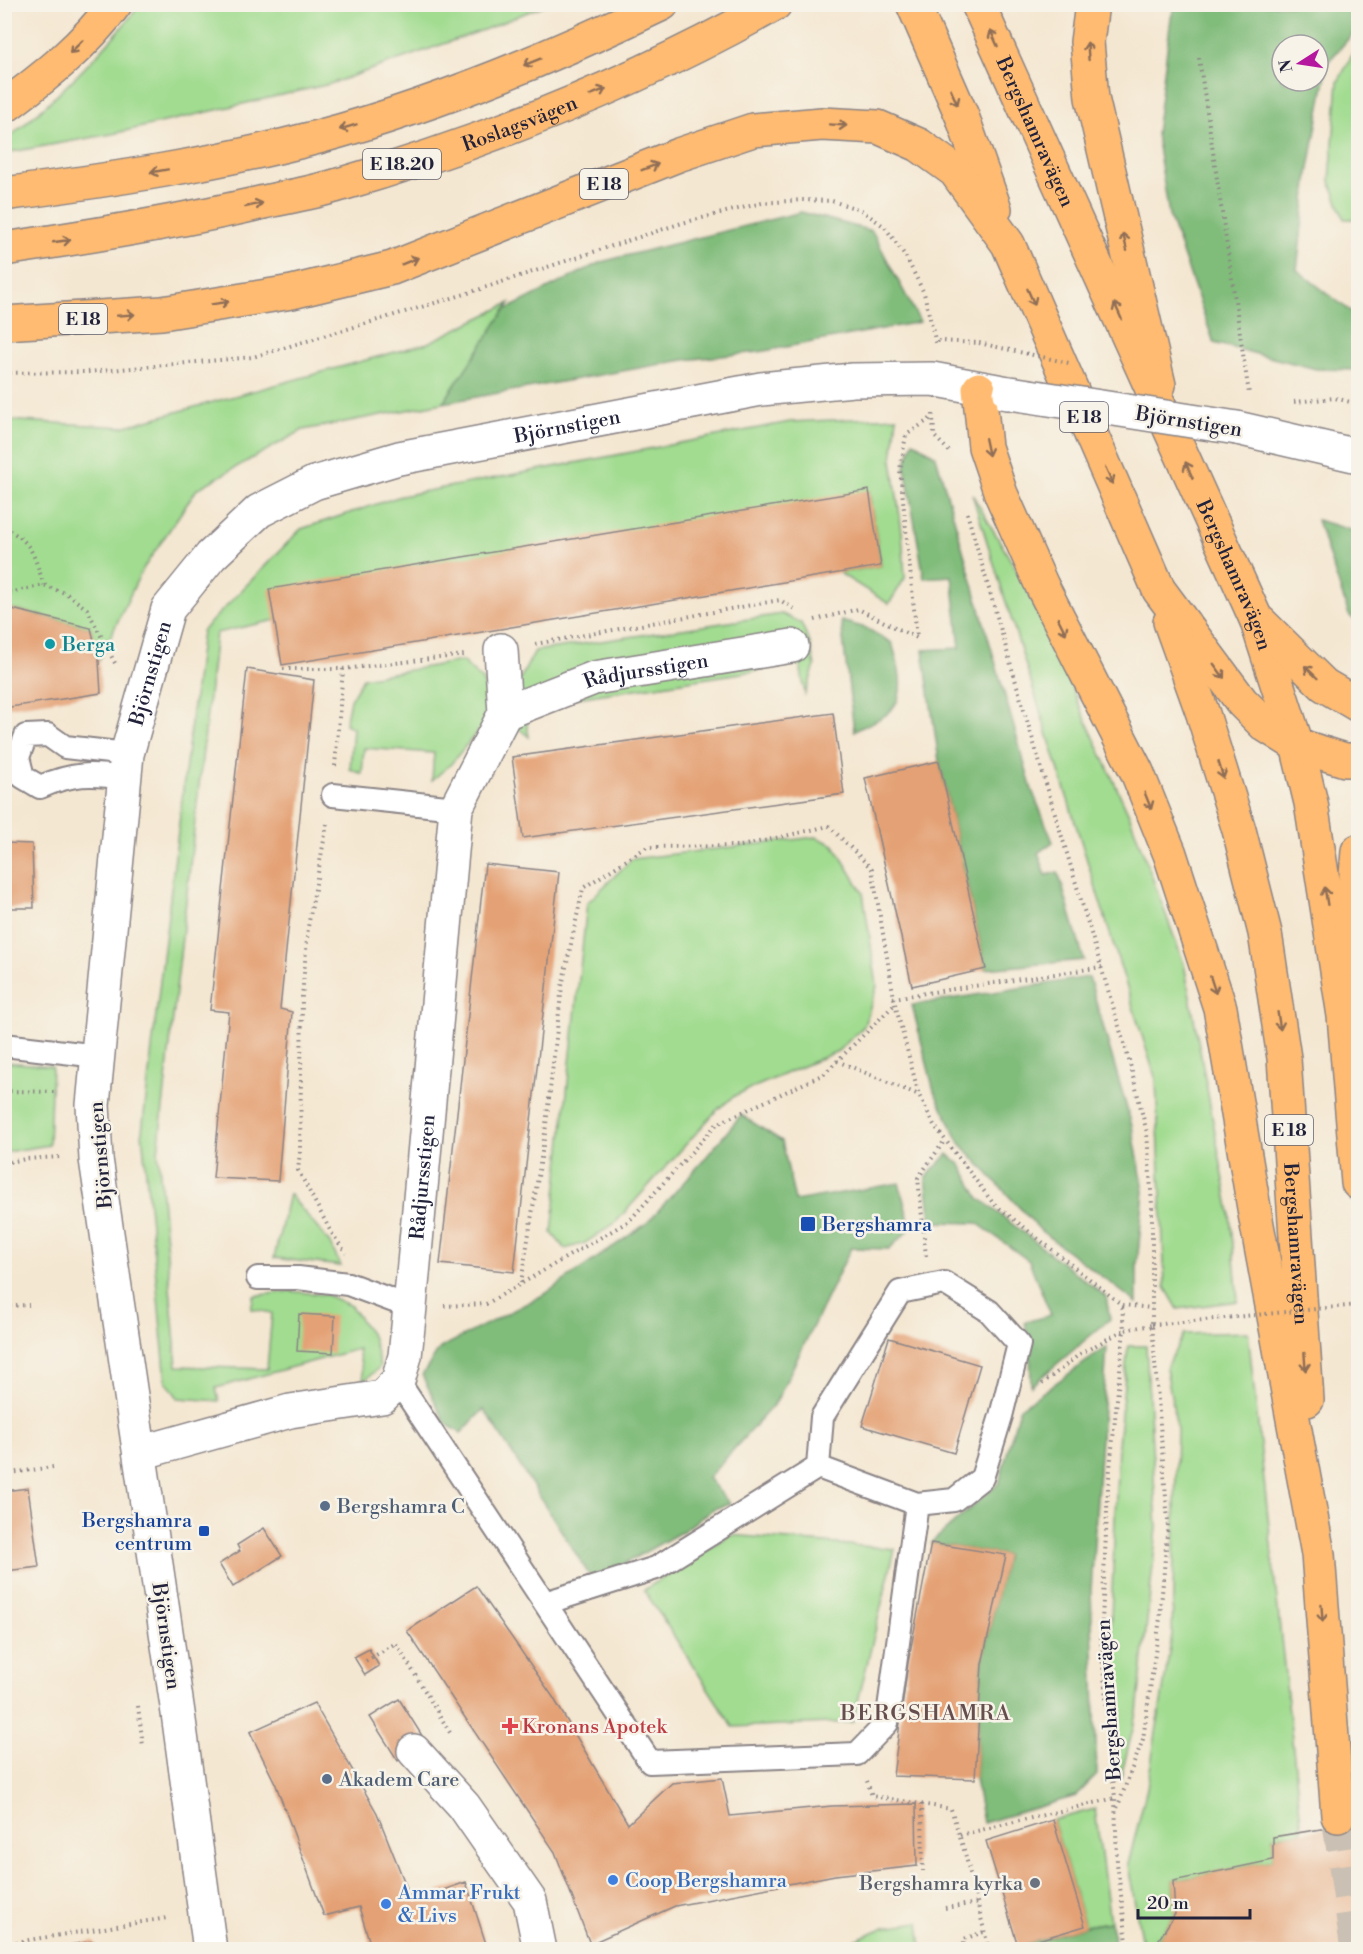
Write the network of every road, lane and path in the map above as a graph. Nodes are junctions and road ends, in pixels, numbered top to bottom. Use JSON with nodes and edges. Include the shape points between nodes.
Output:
{"nodes":[{"id":1,"x":115,"y":4,"type":"edge"},
{"id":2,"x":662,"y":4,"type":"edge"},
{"id":3,"x":775,"y":4,"type":"edge"},
{"id":4,"x":913,"y":4,"type":"edge"},
{"id":5,"x":978,"y":4,"type":"edge"},
{"id":6,"x":1092,"y":4,"type":"edge"},
{"id":7,"x":1199,"y":57,"type":"dead end"},
{"id":8,"x":4,"y":107,"type":"edge"},
{"id":9,"x":4,"y":194,"type":"edge"},
{"id":10,"x":1008,"y":244,"type":"junction"},
{"id":11,"x":4,"y":249,"type":"edge"},
{"id":12,"x":4,"y":322,"type":"edge"},
{"id":13,"x":979,"y":343,"type":"dead end"},
{"id":14,"x":4,"y":373,"type":"edge"},
{"id":15,"x":995,"y":391,"type":"junction"},
{"id":16,"x":1291,"y":403,"type":"dead end"},
{"id":17,"x":1359,"y":404,"type":"edge"},
{"id":18,"x":1244,"y":414,"type":"junction"},
{"id":19,"x":933,"y":417,"type":"dead end"},
{"id":20,"x":1168,"y":422,"type":"junction"},
{"id":21,"x":1359,"y":456,"type":"edge"},
{"id":22,"x":965,"y":506,"type":"dead end"},
{"id":23,"x":4,"y":528,"type":"edge"},
{"id":24,"x":44,"y":585,"type":"junction"},
{"id":25,"x":1159,"y":590,"type":"junction"},
{"id":26,"x":4,"y":594,"type":"edge"},
{"id":27,"x":1256,"y":619,"type":"junction"},
{"id":28,"x":802,"y":633,"type":"junction"},
{"id":29,"x":501,"y":650,"type":"junction"},
{"id":30,"x":283,"y":669,"type":"dead end"},
{"id":31,"x":343,"y":669,"type":"junction"},
{"id":32,"x":118,"y":670,"type":"dead end"},
{"id":33,"x":1359,"y":705,"type":"edge"},
{"id":34,"x":506,"y":713,"type":"junction"},
{"id":35,"x":1297,"y":745,"type":"junction"},
{"id":36,"x":1359,"y":760,"type":"edge"},
{"id":37,"x":333,"y":795,"type":"junction"},
{"id":38,"x":456,"y":808,"type":"junction"},
{"id":39,"x":1359,"y":851,"type":"edge"},
{"id":40,"x":1102,"y":967,"type":"junction"},
{"id":41,"x":893,"y":998,"type":"junction"},
{"id":42,"x":895,"y":1004,"type":"junction"},
{"id":43,"x":1344,"y":1016,"type":"junction"},
{"id":44,"x":4,"y":1044,"type":"edge"},
{"id":45,"x":98,"y":1056,"type":"junction"},
{"id":46,"x":837,"y":1061,"type":"junction"},
{"id":47,"x":4,"y":1091,"type":"edge"},
{"id":48,"x":65,"y":1092,"type":"dead end"},
{"id":49,"x":919,"y":1095,"type":"junction"},
{"id":50,"x":945,"y":1140,"type":"junction"},
{"id":51,"x":96,"y":1159,"type":"junction"},
{"id":52,"x":4,"y":1163,"type":"edge"},
{"id":53,"x":1359,"y":1183,"type":"edge"},
{"id":54,"x":258,"y":1278,"type":"dead end"},
{"id":55,"x":521,"y":1283,"type":"junction"},
{"id":56,"x":348,"y":1284,"type":"junction"},
{"id":57,"x":930,"y":1286,"type":"junction"},
{"id":58,"x":29,"y":1305,"type":"dead end"},
{"id":59,"x":1122,"y":1305,"type":"junction"},
{"id":60,"x":1359,"y":1305,"type":"edge"},
{"id":61,"x":4,"y":1306,"type":"edge"},
{"id":62,"x":411,"y":1307,"type":"junction"},
{"id":63,"x":1152,"y":1308,"type":"junction"},
{"id":64,"x":1152,"y":1325,"type":"junction"},
{"id":65,"x":1124,"y":1330,"type":"junction"},
{"id":66,"x":398,"y":1381,"type":"junction"},
{"id":67,"x":1001,"y":1416,"type":"junction"},
{"id":68,"x":140,"y":1453,"type":"junction"},
{"id":69,"x":53,"y":1467,"type":"dead end"},
{"id":70,"x":818,"y":1467,"type":"junction"},
{"id":71,"x":4,"y":1474,"type":"edge"},
{"id":72,"x":917,"y":1504,"type":"junction"},
{"id":73,"x":1318,"y":1554,"type":"junction"},
{"id":74,"x":545,"y":1603,"type":"junction"},
{"id":75,"x":366,"y":1661,"type":"dead end"},
{"id":76,"x":857,"y":1754,"type":"junction"},
{"id":77,"x":417,"y":1755,"type":"joint"},
{"id":78,"x":1115,"y":1798,"type":"junction"},
{"id":79,"x":922,"y":1804,"type":"junction"},
{"id":80,"x":1116,"y":1811,"type":"junction"},
{"id":81,"x":1338,"y":1816,"type":"tunnel mouth"},
{"id":82,"x":960,"y":1836,"type":"junction"},
{"id":83,"x":923,"y":1871,"type":"dead end"},
{"id":84,"x":978,"y":1903,"type":"junction"},
{"id":85,"x":945,"y":1908,"type":"dead end"},
{"id":86,"x":167,"y":1918,"type":"dead end"},
{"id":87,"x":986,"y":1931,"type":"junction"},
{"id":88,"x":4,"y":1944,"type":"edge"},
{"id":89,"x":210,"y":1950,"type":"edge"},
{"id":90,"x":540,"y":1950,"type":"edge"},
{"id":91,"x":963,"y":1950,"type":"edge"},
{"id":92,"x":989,"y":1950,"type":"edge"},
{"id":93,"x":1128,"y":1950,"type":"edge"}],
"edges":[{"from":1,"to":8,"type":"main road","one_way":true,"via":[[48,75]]},
{"from":2,"to":9,"type":"main road","number":"E 18.20","one_way":true,"via":[[496,77],[319,136],[229,158]]},
{"from":11,"to":3,"type":"main road","name":"Roslagsvägen","number":"E 18.20","one_way":true,"via":[[102,235],[334,186],[511,128],[629,79]]},
{"from":4,"to":10,"type":"main road","one_way":true,"via":[[962,116]]},
{"from":20,"to":5,"type":"main road","name":"Bergshamravägen","one_way":true},
{"from":20,"to":6,"type":"main road","one_way":true,"via":[[1092,98],[1087,42]]},
{"from":7,"to":18,"type":"path"},
{"from":12,"to":10,"type":"main road","number":"E 18","one_way":true,"via":[[162,313],[292,292],[381,271],[678,155],[753,130],[822,124],[878,127],[919,145],[955,171]]},
{"from":10,"to":25,"type":"main road","number":"E 18","one_way":true},
{"from":13,"to":14,"type":"path","via":[[936,340],[924,293],[885,227],[852,207],[832,201],[802,200],[762,203],[682,223],[254,357],[88,372]]},
{"from":15,"to":18,"type":"street","name":"Björnstigen","bridge":true},
{"from":15,"to":45,"type":"street","name":"Björnstigen","via":[[932,379],[854,380],[762,389],[399,458],[314,483],[259,511],[211,556],[168,609],[126,766]]},
{"from":15,"to":73,"type":"main road","one_way":true,"via":[[986,447],[1001,494],[1042,586],[1137,772],[1170,854],[1220,1008]]},
{"from":16,"to":17,"type":"path","via":[[1335,398]]},
{"from":18,"to":21,"type":"street","name":"Björnstigen"},
{"from":19,"to":28,"type":"path","via":[[906,435],[900,470],[917,638],[858,609]]},
{"from":27,"to":20,"type":"main road","name":"Bergshamravägen","one_way":true},
{"from":22,"to":40,"type":"path","name":"Bergshamravägen"},
{"from":23,"to":24,"type":"path","via":[[31,547]]},
{"from":24,"to":26,"type":"path"},
{"from":24,"to":32,"type":"path","via":[[67,594],[87,609]]},
{"from":25,"to":35,"type":"main road","one_way":true,"via":[[1242,702],[1265,724]]},
{"from":25,"to":73,"type":"main road","name":"Bergshamravägen","number":"E 18","one_way":true,"via":[[1239,830],[1265,933],[1284,1058]]},
{"from":33,"to":27,"type":"main road","one_way":true,"via":[[1324,685]]},
{"from":27,"to":35,"type":"main road","name":"Bergshamravägen"},
{"from":28,"to":29,"type":"path","via":[[780,600]]},
{"from":28,"to":34,"type":"street","name":"Rådjursstigen","via":[[594,678]]},
{"from":29,"to":31,"type":"path"},
{"from":29,"to":34,"type":"street"},
{"from":30,"to":31,"type":"path"},
{"from":31,"to":37,"type":"path"},
{"from":34,"to":38,"type":"street","name":"Rådjursstigen"},
{"from":35,"to":36,"type":"main road","via":[[1345,760]]},
{"from":43,"to":35,"type":"main road","name":"Bergshamravägen","one_way":true,"via":[[1311,803]]},
{"from":37,"to":38,"type":"lane"},
{"from":37,"to":56,"type":"path","via":[[308,927],[302,997],[298,1170],[346,1252]]},
{"from":38,"to":62,"type":"street","name":"Rådjursstigen"},
{"from":39,"to":43,"type":"main road"},
{"from":40,"to":41,"type":"path"},
{"from":40,"to":63,"type":"path","name":"Bergshamravägen","via":[[1147,1133]]},
{"from":41,"to":42,"type":"path"},
{"from":41,"to":55,"type":"path","via":[[872,869],[829,826],[741,846],[647,847],[583,888],[562,986],[545,1133]]},
{"from":42,"to":46,"type":"path"},
{"from":42,"to":49,"type":"path"},
{"from":43,"to":53,"type":"main road","name":"Bergshamravägen"},
{"from":44,"to":45,"type":"lane"},
{"from":45,"to":51,"type":"street","name":"Björnstigen","via":[[93,1105]]},
{"from":46,"to":49,"type":"path"},
{"from":46,"to":55,"type":"path","via":[[824,1074],[717,1124],[629,1221]]},
{"from":47,"to":48,"type":"path"},
{"from":49,"to":50,"type":"path"},
{"from":50,"to":57,"type":"path","via":[[918,1178]]},
{"from":50,"to":59,"type":"path","via":[[993,1203]]},
{"from":51,"to":52,"type":"path","via":[[26,1158]]},
{"from":51,"to":68,"type":"street","name":"Björnstigen"},
{"from":54,"to":56,"type":"lane"},
{"from":55,"to":62,"type":"path","via":[[486,1304]]},
{"from":56,"to":62,"type":"lane"},
{"from":57,"to":67,"type":"lane","via":[[944,1282],[989,1311],[1019,1344]]},
{"from":57,"to":70,"type":"lane","via":[[900,1292],[822,1417]]},
{"from":58,"to":61,"type":"path"},
{"from":59,"to":63,"type":"path"},
{"from":59,"to":65,"type":"path","name":"Bergshamravägen"},
{"from":60,"to":64,"type":"path","bridge":true},
{"from":62,"to":66,"type":"street","name":"Rådjursstigen"},
{"from":63,"to":64,"type":"path","name":"Bergshamravägen"},
{"from":64,"to":65,"type":"path"},
{"from":64,"to":80,"type":"path","name":"Bergshamravägen","via":[[1168,1522],[1160,1618],[1143,1739]]},
{"from":65,"to":67,"type":"path","via":[[1080,1354]]},
{"from":65,"to":78,"type":"path","name":"Bergshamravägen","via":[[1108,1488],[1101,1644]]},
{"from":66,"to":68,"type":"street","via":[[382,1397],[290,1411]]},
{"from":66,"to":74,"type":"lane"},
{"from":67,"to":72,"type":"lane","via":[[982,1478],[954,1500]]},
{"from":68,"to":89,"type":"street","name":"Björnstigen"},
{"from":69,"to":71,"type":"path"},
{"from":70,"to":72,"type":"lane"},
{"from":70,"to":74,"type":"lane","via":[[656,1568]]},
{"from":72,"to":76,"type":"lane","via":[[887,1723]]},
{"from":73,"to":81,"type":"main road","number":"E 18","one_way":true},
{"from":74,"to":76,"type":"lane","via":[[650,1762]]},
{"from":75,"to":77,"type":"path","via":[[396,1643],[454,1738]]},
{"from":76,"to":79,"type":"path","via":[[872,1796]]},
{"from":77,"to":90,"type":"street","via":[[464,1806],[530,1901]]},
{"from":78,"to":80,"type":"path","name":"Bergshamravägen"},
{"from":78,"to":82,"type":"path"},
{"from":79,"to":82,"type":"path","via":[[951,1809]]},
{"from":79,"to":83,"type":"path"},
{"from":80,"to":93,"type":"path","name":"Bergshamravägen","via":[[1117,1863]]},
{"from":82,"to":84,"type":"path"},
{"from":84,"to":85,"type":"path"},
{"from":84,"to":87,"type":"path"},
{"from":86,"to":88,"type":"path"},
{"from":87,"to":91,"type":"path","via":[[964,1939]]},
{"from":87,"to":92,"type":"path"}]}
